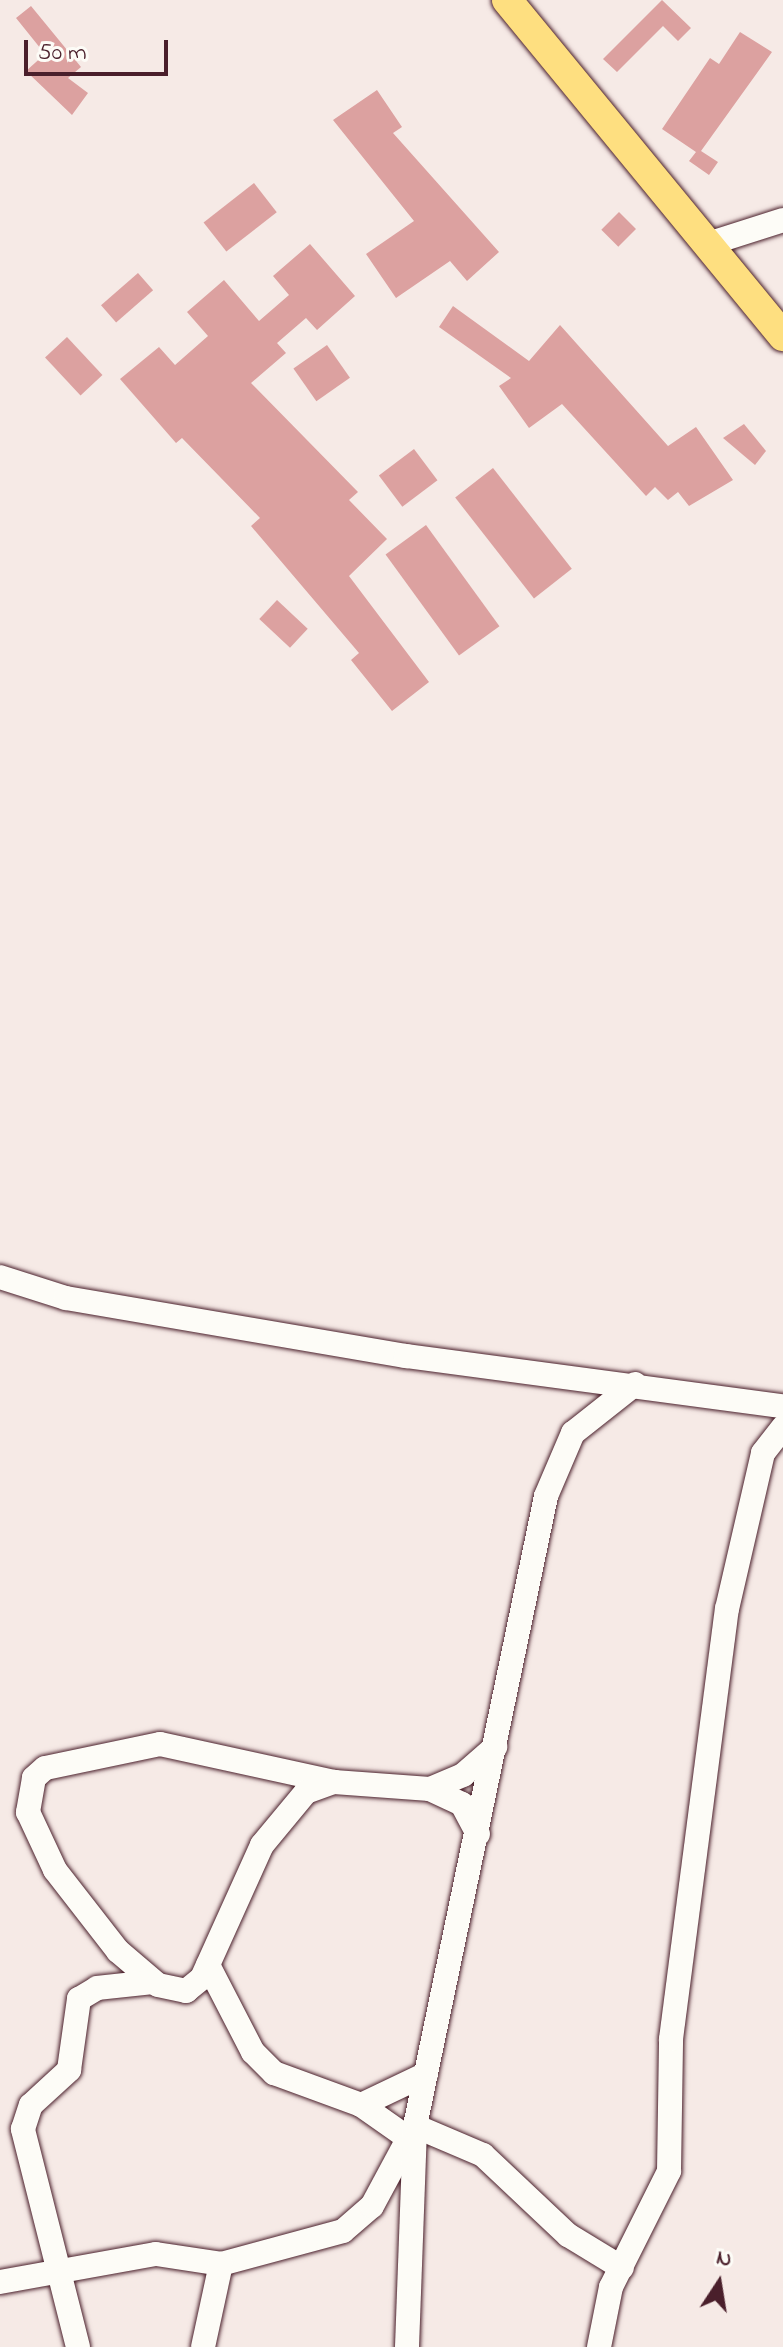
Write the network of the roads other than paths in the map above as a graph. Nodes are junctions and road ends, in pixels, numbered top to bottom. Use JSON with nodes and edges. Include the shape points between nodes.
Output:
{"nodes":[{"id":1,"x":507,"y":0,"type":"edge"},
{"id":2,"x":783,"y":220,"type":"edge"},
{"id":3,"x":708,"y":244,"type":"junction"},
{"id":4,"x":783,"y":336,"type":"edge"},
{"id":5,"x":0,"y":1277,"type":"edge"},
{"id":6,"x":635,"y":1384,"type":"junction"},
{"id":7,"x":783,"y":1406,"type":"edge"},
{"id":8,"x":783,"y":1427,"type":"edge"},
{"id":9,"x":495,"y":1747,"type":"junction"},
{"id":10,"x":334,"y":1782,"type":"junction"},
{"id":11,"x":430,"y":1789,"type":"junction"},
{"id":12,"x":478,"y":1834,"type":"junction"},
{"id":13,"x":208,"y":1965,"type":"junction"},
{"id":14,"x":153,"y":1982,"type":"junction"},
{"id":15,"x":195,"y":1989,"type":"junction"},
{"id":16,"x":222,"y":1998,"type":"junction"},
{"id":17,"x":426,"y":2074,"type":"junction"},
{"id":18,"x":361,"y":2105,"type":"junction"},
{"id":19,"x":411,"y":2132,"type":"junction"},
{"id":20,"x":221,"y":2264,"type":"junction"},
{"id":21,"x":611,"y":2270,"type":"junction"},
{"id":22,"x":60,"y":2274,"type":"junction"},
{"id":23,"x":0,"y":2282,"type":"edge"},
{"id":24,"x":78,"y":2347,"type":"edge"},
{"id":25,"x":203,"y":2347,"type":"edge"},
{"id":26,"x":407,"y":2347,"type":"edge"},
{"id":27,"x":599,"y":2347,"type":"edge"}],
"edges":[{"from":1,"to":3,"type":"main road"},
{"from":2,"to":3,"type":"street"},
{"from":3,"to":4,"type":"main road"},
{"from":5,"to":6,"type":"street","via":[[66,1298],[406,1356]]},
{"from":6,"to":7,"type":"street"},
{"from":6,"to":9,"type":"street","via":[[578,1427],[546,1496]]},
{"from":8,"to":21,"type":"street","via":[[763,1453],[727,1609],[671,2039],[669,2171]]},
{"from":9,"to":11,"type":"street","via":[[470,1770]]},
{"from":9,"to":12,"type":"street"},
{"from":10,"to":11,"type":"street"},
{"from":10,"to":13,"type":"street","via":[[306,1792],[278,1819]]},
{"from":10,"to":14,"type":"street","via":[[160,1744],[45,1768],[34,1778],[30,1820],[55,1870]]},
{"from":11,"to":12,"type":"street","via":[[462,1804]]},
{"from":12,"to":17,"type":"street"},
{"from":13,"to":15,"type":"street"},
{"from":13,"to":16,"type":"street"},
{"from":14,"to":15,"type":"street"},
{"from":14,"to":22,"type":"street","via":[[97,1988],[79,1999],[69,2070],[31,2105],[25,2121],[24,2144]]},
{"from":15,"to":16,"type":"street"},
{"from":16,"to":18,"type":"street","via":[[274,2073]]},
{"from":17,"to":18,"type":"street"},
{"from":17,"to":19,"type":"street"},
{"from":18,"to":19,"type":"street"},
{"from":19,"to":20,"type":"street","via":[[360,2223]]},
{"from":19,"to":21,"type":"street","via":[[483,2155]]},
{"from":19,"to":26,"type":"street"},
{"from":20,"to":22,"type":"street","via":[[156,2254]]},
{"from":20,"to":25,"type":"street"},
{"from":21,"to":27,"type":"street"},
{"from":22,"to":23,"type":"street"},
{"from":22,"to":24,"type":"street"}]}
